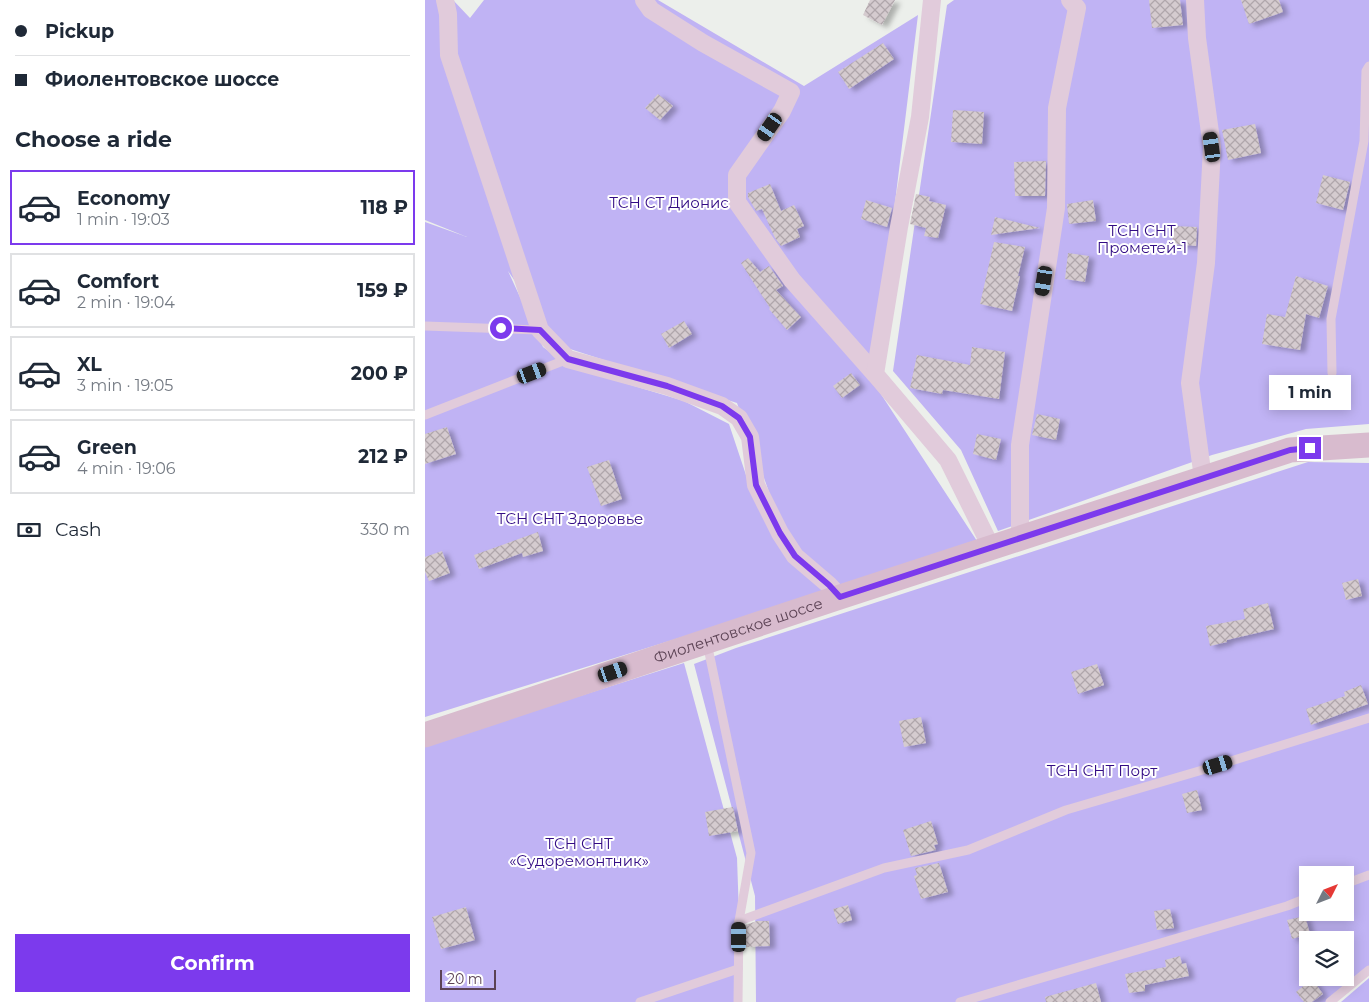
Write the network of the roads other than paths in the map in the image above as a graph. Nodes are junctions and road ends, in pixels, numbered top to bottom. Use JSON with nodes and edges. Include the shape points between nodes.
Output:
{"nodes":[{"id":1,"x":445,"y":0,"type":"edge"},
{"id":2,"x":644,"y":0,"type":"edge"},
{"id":3,"x":932,"y":0,"type":"edge"},
{"id":4,"x":1071,"y":0,"type":"edge"},
{"id":5,"x":1195,"y":0,"type":"edge"},
{"id":6,"x":1369,"y":66,"type":"edge"},
{"id":7,"x":425,"y":326,"type":"edge"},
{"id":8,"x":540,"y":330,"type":"junction"},
{"id":9,"x":568,"y":359,"type":"junction"},
{"id":10,"x":1332,"y":373,"type":"dead end"},
{"id":11,"x":875,"y":374,"type":"junction"},
{"id":12,"x":425,"y":415,"type":"edge"},
{"id":13,"x":1369,"y":445,"type":"edge"},
{"id":14,"x":1203,"y":478,"type":"junction"},
{"id":15,"x":1020,"y":537,"type":"junction"},
{"id":16,"x":991,"y":547,"type":"junction"},
{"id":17,"x":840,"y":597,"type":"junction"},
{"id":18,"x":707,"y":641,"type":"junction"},
{"id":19,"x":1369,"y":718,"type":"edge"},
{"id":20,"x":425,"y":735,"type":"edge"},
{"id":21,"x":1369,"y":876,"type":"edge"},
{"id":22,"x":1354,"y":881,"type":"edge"},
{"id":23,"x":1299,"y":901,"type":"edge"},
{"id":24,"x":739,"y":921,"type":"junction"},
{"id":25,"x":738,"y":969,"type":"junction"},
{"id":26,"x":1369,"y":970,"type":"edge"},
{"id":27,"x":641,"y":1002,"type":"edge"},
{"id":28,"x":738,"y":1002,"type":"edge"},
{"id":29,"x":961,"y":1002,"type":"edge"},
{"id":30,"x":1330,"y":1002,"type":"edge"}],
"edges":[{"from":1,"to":8,"type":"street","via":[[449,55]]},
{"from":2,"to":11,"type":"street","via":[[651,10],[703,43],[791,92],[782,112],[737,175],[737,202],[792,280]]},
{"from":3,"to":11,"type":"street","via":[[920,117]]},
{"from":4,"to":15,"type":"street","via":[[1077,8],[1057,108],[1056,208],[1020,445]]},
{"from":5,"to":14,"type":"street","via":[[1212,147],[1206,263],[1190,383]]},
{"from":6,"to":10,"type":"lane","via":[[1366,71],[1364,141],[1331,319]]},
{"from":7,"to":8,"type":"lane"},
{"from":8,"to":9,"type":"street"},
{"from":9,"to":12,"type":"lane"},
{"from":9,"to":17,"type":"street","via":[[667,386],[722,406],[739,418],[750,437],[756,485],[780,533],[795,556]]},
{"from":11,"to":16,"type":"street","via":[[948,460]]},
{"from":13,"to":14,"type":"main road","name":"Фиолентовское шоссе","via":[[1290,450]]},
{"from":14,"to":15,"type":"main road","name":"Фиолентовское шоссе"},
{"from":15,"to":16,"type":"main road","name":"Фиолентовское шоссе"},
{"from":16,"to":17,"type":"main road","name":"Фиолентовское шоссе"},
{"from":17,"to":18,"type":"main road","name":"Фиолентовское шоссе"},
{"from":18,"to":20,"type":"main road","name":"Фиолентовское шоссе"},
{"from":18,"to":24,"type":"lane","via":[[751,853]]},
{"from":19,"to":24,"type":"lane","via":[[1066,810],[968,850],[884,868]]},
{"from":21,"to":22,"type":"lane"},
{"from":23,"to":29,"type":"lane"},
{"from":24,"to":25,"type":"lane"},
{"from":25,"to":27,"type":"lane"},
{"from":25,"to":28,"type":"lane"},
{"from":26,"to":30,"type":"lane"}]}
